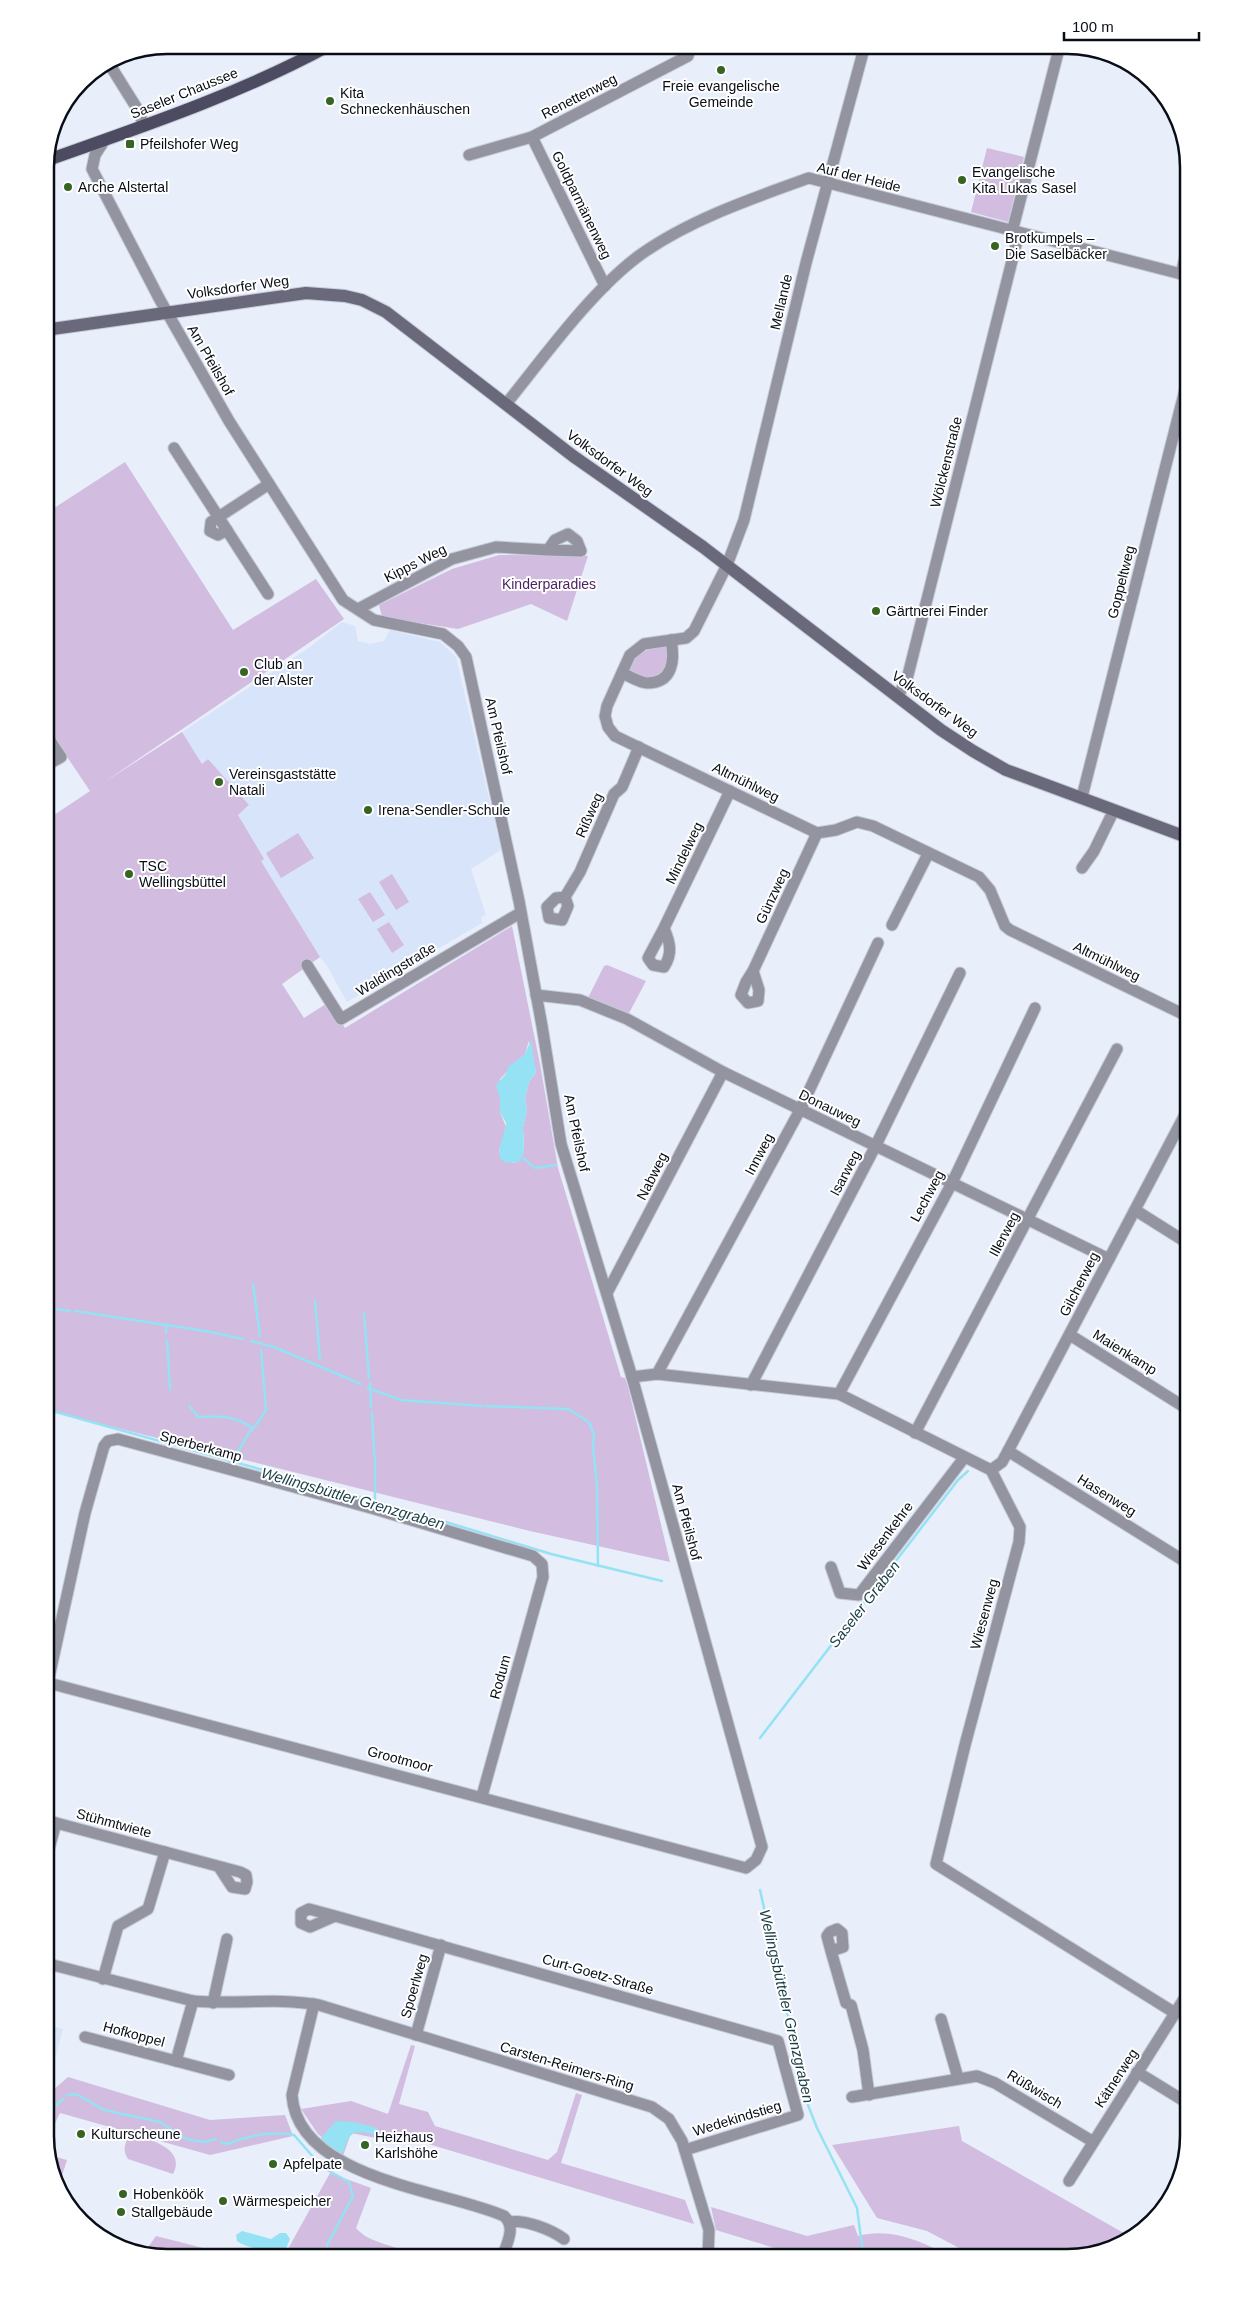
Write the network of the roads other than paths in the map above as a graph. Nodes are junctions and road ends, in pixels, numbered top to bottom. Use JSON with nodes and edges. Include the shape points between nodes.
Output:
{"nodes":[{"id":1,"x":313,"y":54,"type":"edge"},
{"id":2,"x":689,"y":54,"type":"edge"},
{"id":3,"x":862,"y":54,"type":"edge"},
{"id":4,"x":1058,"y":54,"type":"edge"},
{"id":5,"x":112,"y":68,"type":"edge"},
{"id":6,"x":144,"y":126,"type":"junction"},
{"id":7,"x":532,"y":138,"type":"junction"},
{"id":8,"x":104,"y":141,"type":"junction"},
{"id":9,"x":469,"y":155,"type":"dead end"},
{"id":10,"x":54,"y":158,"type":"edge"},
{"id":11,"x":827,"y":184,"type":"junction"},
{"id":12,"x":1016,"y":233,"type":"junction"},
{"id":13,"x":1180,"y":274,"type":"edge"},
{"id":14,"x":605,"y":286,"type":"junction"},
{"id":15,"x":166,"y":312,"type":"junction"},
{"id":16,"x":54,"y":329,"type":"edge"},
{"id":17,"x":506,"y":404,"type":"junction"},
{"id":18,"x":1180,"y":410,"type":"edge"},
{"id":19,"x":174,"y":448,"type":"dead end"},
{"id":20,"x":269,"y":484,"type":"junction"},
{"id":21,"x":218,"y":516,"type":"junction"},
{"id":22,"x":548,"y":550,"type":"dead end"},
{"id":23,"x":726,"y":565,"type":"junction"},
{"id":24,"x":268,"y":594,"type":"dead end"},
{"id":25,"x":358,"y":609,"type":"junction"},
{"id":26,"x":671,"y":640,"type":"junction"},
{"id":27,"x":622,"y":674,"type":"junction"},
{"id":28,"x":898,"y":696,"type":"junction"},
{"id":29,"x":54,"y":747,"type":"edge"},
{"id":30,"x":639,"y":747,"type":"junction"},
{"id":31,"x":54,"y":761,"type":"edge"},
{"id":32,"x":730,"y":791,"type":"junction"},
{"id":33,"x":1082,"y":797,"type":"junction"},
{"id":34,"x":1114,"y":810,"type":"junction"},
{"id":35,"x":817,"y":833,"type":"junction"},
{"id":36,"x":1180,"y":835,"type":"edge"},
{"id":37,"x":928,"y":854,"type":"junction"},
{"id":38,"x":1082,"y":868,"type":"dead end"},
{"id":39,"x":565,"y":897,"type":"dead end"},
{"id":40,"x":520,"y":913,"type":"junction"},
{"id":41,"x":892,"y":925,"type":"dead end"},
{"id":42,"x":664,"y":928,"type":"dead end"},
{"id":43,"x":878,"y":943,"type":"dead end"},
{"id":44,"x":307,"y":966,"type":"dead end"},
{"id":45,"x":753,"y":971,"type":"dead end"},
{"id":46,"x":960,"y":973,"type":"dead end"},
{"id":47,"x":536,"y":995,"type":"junction"},
{"id":48,"x":1035,"y":1008,"type":"dead end"},
{"id":49,"x":1180,"y":1014,"type":"edge"},
{"id":50,"x":1117,"y":1049,"type":"dead end"},
{"id":51,"x":723,"y":1072,"type":"junction"},
{"id":52,"x":800,"y":1110,"type":"junction"},
{"id":53,"x":1180,"y":1124,"type":"edge"},
{"id":54,"x":876,"y":1146,"type":"junction"},
{"id":55,"x":952,"y":1183,"type":"junction"},
{"id":56,"x":1135,"y":1210,"type":"junction"},
{"id":57,"x":1028,"y":1221,"type":"junction"},
{"id":58,"x":1180,"y":1238,"type":"edge"},
{"id":59,"x":1109,"y":1259,"type":"junction"},
{"id":60,"x":607,"y":1293,"type":"junction"},
{"id":61,"x":1070,"y":1335,"type":"junction"},
{"id":62,"x":657,"y":1374,"type":"junction"},
{"id":63,"x":632,"y":1377,"type":"junction"},
{"id":64,"x":751,"y":1385,"type":"junction"},
{"id":65,"x":839,"y":1394,"type":"junction"},
{"id":66,"x":1180,"y":1404,"type":"edge"},
{"id":67,"x":915,"y":1433,"type":"junction"},
{"id":68,"x":1008,"y":1451,"type":"junction"},
{"id":69,"x":964,"y":1458,"type":"junction"},
{"id":70,"x":991,"y":1470,"type":"junction"},
{"id":71,"x":1180,"y":1558,"type":"edge"},
{"id":72,"x":542,"y":1564,"type":"joint"},
{"id":73,"x":831,"y":1567,"type":"dead end"},
{"id":74,"x":54,"y":1647,"type":"edge"},
{"id":75,"x":54,"y":1684,"type":"edge"},
{"id":76,"x":482,"y":1796,"type":"junction"},
{"id":77,"x":54,"y":1823,"type":"edge"},
{"id":78,"x":165,"y":1852,"type":"junction"},
{"id":79,"x":219,"y":1867,"type":"dead end"},
{"id":80,"x":746,"y":1868,"type":"joint"},
{"id":81,"x":335,"y":1916,"type":"dead end"},
{"id":82,"x":227,"y":1939,"type":"dead end"},
{"id":83,"x":441,"y":1945,"type":"junction"},
{"id":84,"x":831,"y":1951,"type":"dead end"},
{"id":85,"x":54,"y":1965,"type":"edge"},
{"id":86,"x":103,"y":1979,"type":"junction"},
{"id":87,"x":193,"y":2001,"type":"junction"},
{"id":88,"x":212,"y":2003,"type":"junction"},
{"id":89,"x":314,"y":2004,"type":"junction"},
{"id":90,"x":1180,"y":2005,"type":"edge"},
{"id":91,"x":1175,"y":2013,"type":"junction"},
{"id":92,"x":941,"y":2019,"type":"dead end"},
{"id":93,"x":416,"y":2035,"type":"junction"},
{"id":94,"x":85,"y":2036,"type":"dead end"},
{"id":95,"x":176,"y":2061,"type":"junction"},
{"id":96,"x":1137,"y":2072,"type":"junction"},
{"id":97,"x":229,"y":2075,"type":"dead end"},
{"id":98,"x":958,"y":2078,"type":"junction"},
{"id":99,"x":869,"y":2095,"type":"junction"},
{"id":100,"x":852,"y":2097,"type":"dead end"},
{"id":101,"x":1180,"y":2098,"type":"edge"},
{"id":102,"x":798,"y":2115,"type":"joint"},
{"id":103,"x":1092,"y":2141,"type":"junction"},
{"id":104,"x":685,"y":2150,"type":"junction"},
{"id":105,"x":1069,"y":2181,"type":"dead end"},
{"id":106,"x":509,"y":2222,"type":"junction"},
{"id":107,"x":564,"y":2239,"type":"dead end"},
{"id":108,"x":505,"y":2249,"type":"edge"},
{"id":109,"x":708,"y":2249,"type":"edge"}],
"edges":[{"from":1,"to":6,"type":"main road","name":"Saseler Chaussee","via":[[287,68]]},
{"from":2,"to":7,"type":"street","name":"Renettenweg"},
{"from":3,"to":11,"type":"street","name":"Mellande"},
{"from":4,"to":12,"type":"street","name":"Wölckenstraße"},
{"from":5,"to":6,"type":"street","via":[[138,110]]},
{"from":6,"to":8,"type":"main road","name":"Saseler Chaussee"},
{"from":7,"to":9,"type":"street","name":"Renettenweg"},
{"from":7,"to":14,"type":"street","name":"Goldparmänenweg"},
{"from":8,"to":10,"type":"main road","name":"Saseler Chaussee"},
{"from":8,"to":15,"type":"street","name":"Am Pfeilshof","via":[[95,155],[92,169]]},
{"from":11,"to":12,"type":"street","name":"Auf der Heide"},
{"from":11,"to":14,"type":"street","name":"Auf der Heide","via":[[809,178],[696,223],[640,255]]},
{"from":11,"to":23,"type":"street","name":"Mellande","via":[[744,520]]},
{"from":12,"to":13,"type":"street","name":"Auf der Heide"},
{"from":12,"to":28,"type":"street","name":"Wölckenstraße","via":[[907,679]]},
{"from":14,"to":17,"type":"street","name":"Auf der Heide"},
{"from":15,"to":16,"type":"street","name":"Volksdorfer Weg"},
{"from":15,"to":17,"type":"street","name":"Volksdorfer Weg","via":[[306,293],[362,300],[400,322]]},
{"from":15,"to":20,"type":"street","name":"Am Pfeilshof"},
{"from":17,"to":23,"type":"street","name":"Volksdorfer Weg"},
{"from":18,"to":33,"type":"street","name":"Goppeltweg"},
{"from":19,"to":21,"type":"street"},
{"from":20,"to":21,"type":"street"},
{"from":20,"to":25,"type":"street","name":"Am Pfeilshof","via":[[343,600]]},
{"from":21,"to":24,"type":"street"},
{"from":22,"to":25,"type":"street","name":"Kipps Weg","via":[[496,547],[452,559]]},
{"from":23,"to":26,"type":"street","name":"Altmühlweg","via":[[694,631],[686,638]]},
{"from":23,"to":28,"type":"street","name":"Volksdorfer Weg"},
{"from":25,"to":40,"type":"street","name":"Am Pfeilshof","via":[[374,620],[443,634],[458,646],[466,658]]},
{"from":26,"to":27,"type":"street","name":"Altmühlweg","via":[[644,644],[630,656]]},
{"from":26,"to":27,"type":"street","via":[[674,659],[663,680],[646,684]]},
{"from":27,"to":30,"type":"street","name":"Altmühlweg","via":[[605,716],[608,727],[616,736]]},
{"from":28,"to":33,"type":"street","name":"Volksdorfer Weg","via":[[941,730],[1006,770]]},
{"from":29,"to":31,"type":"street","via":[[61,757]]},
{"from":30,"to":32,"type":"street","name":"Altmühlweg"},
{"from":30,"to":39,"type":"street","name":"Rißweg"},
{"from":32,"to":35,"type":"street","name":"Altmühlweg"},
{"from":32,"to":42,"type":"street","name":"Mindelweg"},
{"from":33,"to":34,"type":"street","name":"Volksdorfer Weg"},
{"from":34,"to":36,"type":"street","name":"Volksdorfer Weg"},
{"from":34,"to":38,"type":"street"},
{"from":35,"to":37,"type":"street","name":"Altmühlweg","via":[[857,822],[873,826]]},
{"from":35,"to":45,"type":"street","name":"Günzweg"},
{"from":37,"to":41,"type":"street"},
{"from":37,"to":49,"type":"street","name":"Altmühlweg","via":[[979,877],[990,890],[1005,926],[1010,930]]},
{"from":40,"to":44,"type":"street","name":"Waldingstraße","via":[[342,1019]]},
{"from":40,"to":47,"type":"street","name":"Am Pfeilshof"},
{"from":43,"to":52,"type":"street","name":"Innweg"},
{"from":46,"to":54,"type":"street","name":"Isarweg"},
{"from":47,"to":51,"type":"street","name":"Donauweg","via":[[580,1000],[619,1016]]},
{"from":47,"to":60,"type":"street","name":"Am Pfeilshof","via":[[561,1144]]},
{"from":48,"to":55,"type":"street","name":"Lechweg"},
{"from":50,"to":57,"type":"street","name":"Illerweg"},
{"from":51,"to":52,"type":"street","name":"Donauweg"},
{"from":51,"to":60,"type":"street","name":"Nabweg"},
{"from":52,"to":54,"type":"street","name":"Donauweg"},
{"from":52,"to":62,"type":"street","name":"Innweg"},
{"from":53,"to":56,"type":"street","name":"Gilcherweg"},
{"from":54,"to":55,"type":"street","name":"Donauweg"},
{"from":54,"to":64,"type":"street","name":"Isarweg"},
{"from":55,"to":57,"type":"street","name":"Donauweg"},
{"from":55,"to":65,"type":"street","name":"Lechweg"},
{"from":56,"to":58,"type":"street"},
{"from":56,"to":59,"type":"street","name":"Gilcherweg"},
{"from":57,"to":59,"type":"street","name":"Donauweg"},
{"from":57,"to":67,"type":"street","name":"Illerweg"},
{"from":59,"to":61,"type":"street","name":"Gilcherweg"},
{"from":60,"to":63,"type":"street","name":"Am Pfeilshof"},
{"from":61,"to":66,"type":"street","name":"Maienkamp"},
{"from":61,"to":68,"type":"street","name":"Gilcherweg"},
{"from":62,"to":63,"type":"street"},
{"from":62,"to":64,"type":"street"},
{"from":63,"to":80,"type":"street","name":"Am Pfeilshof","via":[[762,1847],[756,1860]]},
{"from":64,"to":65,"type":"street"},
{"from":65,"to":67,"type":"street"},
{"from":67,"to":69,"type":"street"},
{"from":68,"to":70,"type":"street","name":"Gilcherweg","via":[[1002,1462]]},
{"from":68,"to":71,"type":"street","name":"Hasenweg"},
{"from":69,"to":70,"type":"street"},
{"from":69,"to":73,"type":"street","name":"Wiesenkehre","via":[[859,1595],[840,1592]]},
{"from":70,"to":91,"type":"street","name":"Wiesenweg","via":[[1020,1527],[1019,1542],[936,1864]]},
{"from":72,"to":74,"type":"street","name":"Sperberkamp","via":[[533,1556],[371,1508],[118,1440],[108,1441],[85,1513]]},
{"from":72,"to":76,"type":"street","name":"Rodum","via":[[543,1576]]},
{"from":75,"to":76,"type":"street","name":"Grootmoor"},
{"from":76,"to":80,"type":"street","name":"Grootmoor"},
{"from":77,"to":78,"type":"street","name":"Stühmtwiete"},
{"from":78,"to":79,"type":"street","name":"Stühmtwiete"},
{"from":78,"to":86,"type":"street","name":"Stühmtwiete","via":[[148,1909],[118,1926]]},
{"from":81,"to":83,"type":"street","name":"Curt-Goetz-Straße"},
{"from":82,"to":88,"type":"street"},
{"from":83,"to":93,"type":"street","name":"Spoerlweg"},
{"from":83,"to":102,"type":"street","name":"Curt-Goetz-Straße","via":[[778,2041]]},
{"from":84,"to":99,"type":"street","via":[[863,2050]]},
{"from":85,"to":86,"type":"street","name":"Carsten-Reimers-Ring"},
{"from":86,"to":87,"type":"street","name":"Carsten-Reimers-Ring"},
{"from":87,"to":88,"type":"street","name":"Carsten-Reimers-Ring"},
{"from":87,"to":95,"type":"street","name":"Hofkoppel"},
{"from":88,"to":89,"type":"street","name":"Carsten-Reimers-Ring","via":[[285,2000]]},
{"from":89,"to":93,"type":"street","name":"Carsten-Reimers-Ring"},
{"from":89,"to":106,"type":"street","via":[[292,2095],[296,2115],[314,2139],[327,2153],[345,2164],[378,2178],[502,2215]]},
{"from":90,"to":91,"type":"street","name":"Kätnerweg"},
{"from":91,"to":96,"type":"street","name":"Kätnerweg"},
{"from":92,"to":98,"type":"street"},
{"from":93,"to":104,"type":"street","name":"Carsten-Reimers-Ring","via":[[652,2107],[668,2119]]},
{"from":94,"to":95,"type":"street","name":"Hofkoppel"},
{"from":95,"to":97,"type":"street","name":"Hofkoppel"},
{"from":96,"to":101,"type":"street"},
{"from":96,"to":103,"type":"street","name":"Kätnerweg"},
{"from":98,"to":99,"type":"street","name":"Rüßwisch"},
{"from":98,"to":103,"type":"street","name":"Rüßwisch","via":[[977,2076],[995,2083]]},
{"from":99,"to":100,"type":"street","name":"Rüßwisch"},
{"from":102,"to":104,"type":"street","name":"Wedekindstieg"},
{"from":103,"to":105,"type":"street","name":"Kätnerweg"},
{"from":104,"to":109,"type":"street","name":"Carsten-Reimers-Ring","via":[[709,2230]]},
{"from":106,"to":107,"type":"street","via":[[518,2222]]},
{"from":106,"to":108,"type":"street","via":[[510,2232]]}]}
